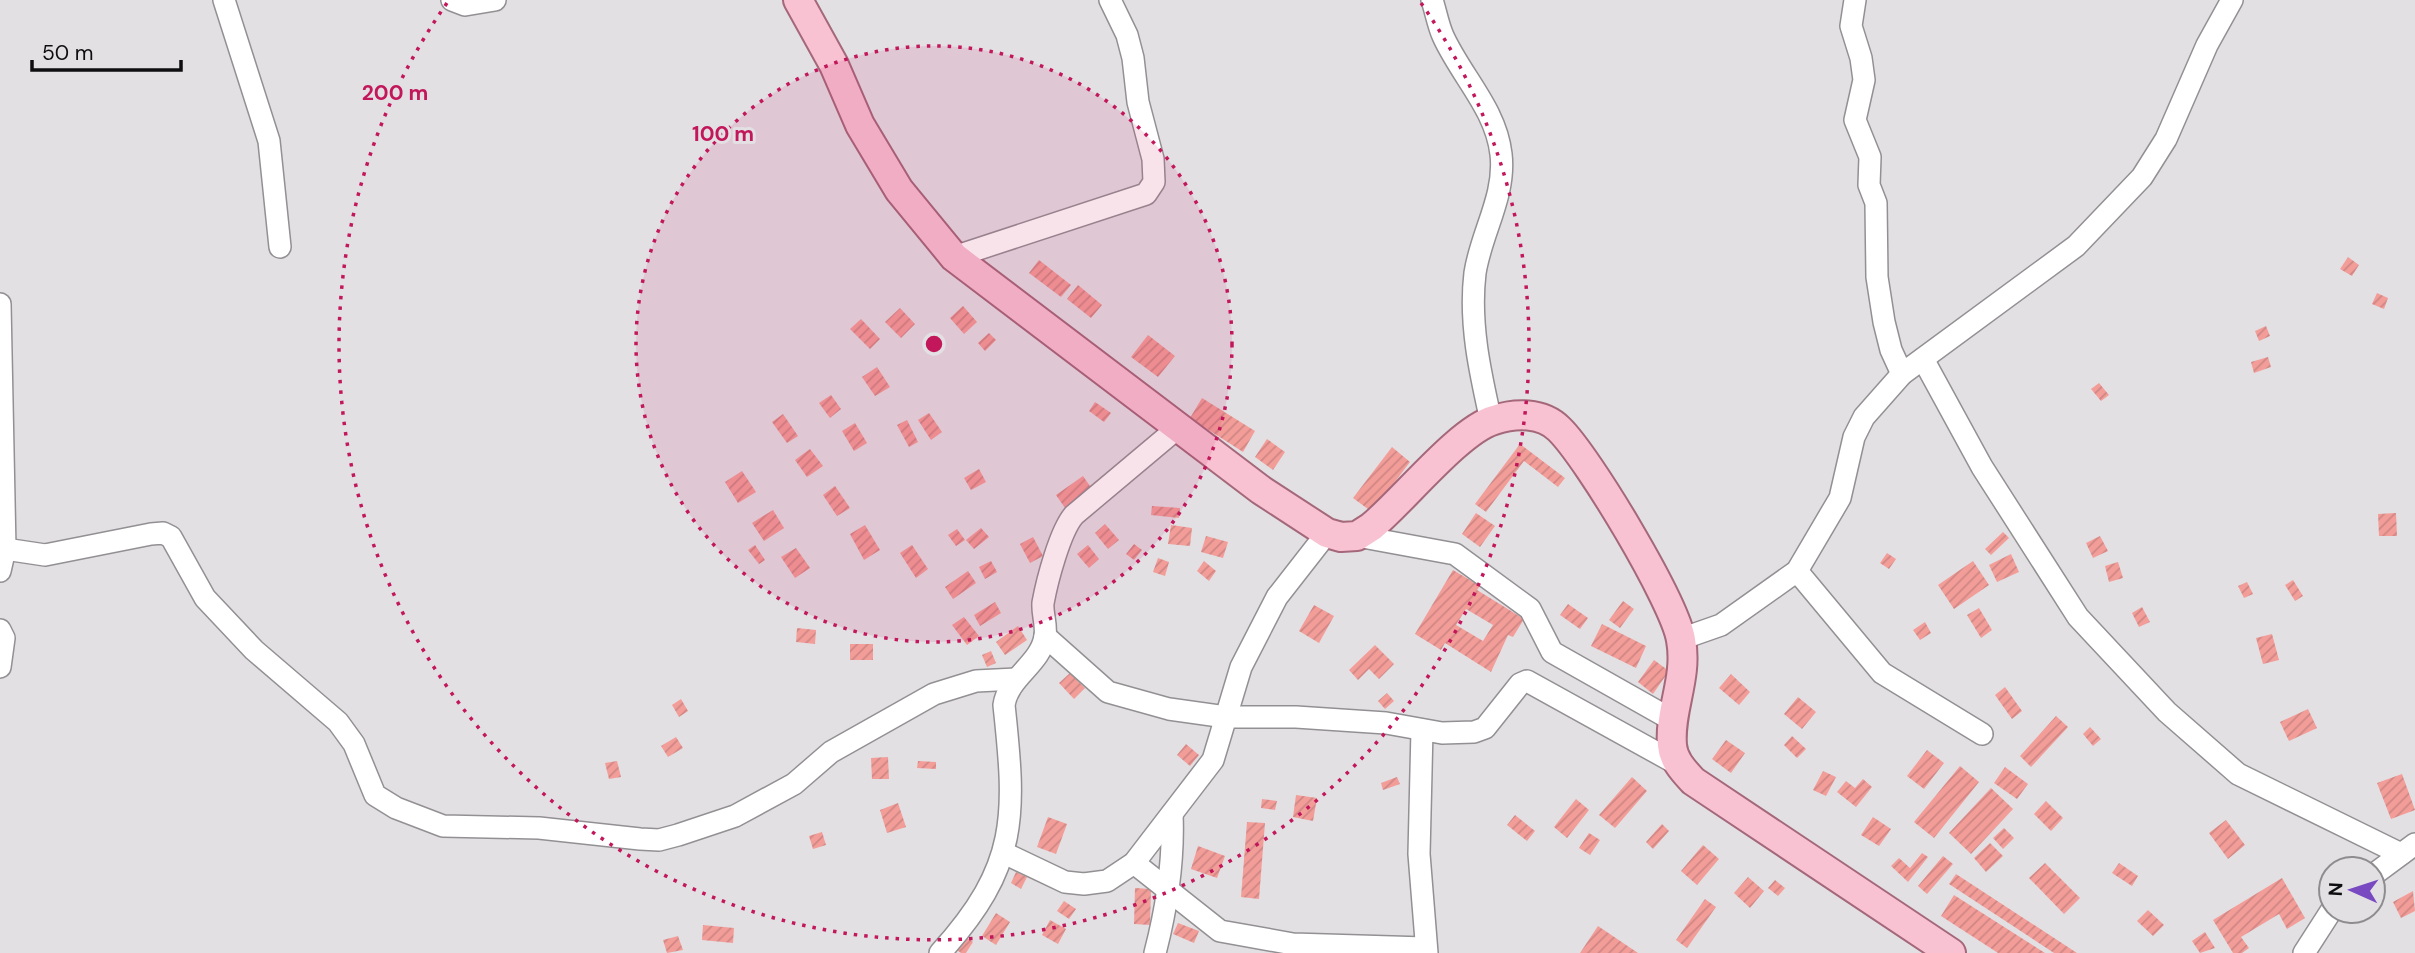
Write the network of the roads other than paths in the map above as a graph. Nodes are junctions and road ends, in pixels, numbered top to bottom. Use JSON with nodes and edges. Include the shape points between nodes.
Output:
{"nodes":[{"id":1,"x":224,"y":0,"type":"edge"},
{"id":2,"x":452,"y":0,"type":"edge"},
{"id":3,"x":495,"y":0,"type":"edge"},
{"id":4,"x":798,"y":0,"type":"edge"},
{"id":5,"x":1110,"y":0,"type":"edge"},
{"id":6,"x":1432,"y":0,"type":"edge"},
{"id":7,"x":1855,"y":0,"type":"edge"},
{"id":8,"x":2232,"y":0,"type":"edge"},
{"id":9,"x":280,"y":247,"type":"dead end"},
{"id":10,"x":962,"y":264,"type":"junction"},
{"id":11,"x":0,"y":304,"type":"edge"},
{"id":12,"x":1923,"y":359,"type":"junction"},
{"id":13,"x":1902,"y":374,"type":"junction"},
{"id":14,"x":1491,"y":421,"type":"junction"},
{"id":15,"x":1180,"y":426,"type":"junction"},
{"id":16,"x":2,"y":457,"type":"edge"},
{"id":17,"x":1326,"y":533,"type":"junction"},
{"id":18,"x":1357,"y":536,"type":"junction"},
{"id":19,"x":5,"y":549,"type":"junction"},
{"id":20,"x":0,"y":571,"type":"edge"},
{"id":21,"x":1797,"y":571,"type":"junction"},
{"id":22,"x":0,"y":630,"type":"edge"},
{"id":23,"x":1045,"y":636,"type":"junction"},
{"id":24,"x":1681,"y":639,"type":"junction"},
{"id":25,"x":1552,"y":652,"type":"junction"},
{"id":26,"x":0,"y":667,"type":"edge"},
{"id":27,"x":1016,"y":679,"type":"junction"},
{"id":28,"x":1533,"y":683,"type":"junction"},
{"id":29,"x":1226,"y":717,"type":"junction"},
{"id":30,"x":1674,"y":721,"type":"junction"},
{"id":31,"x":1422,"y":730,"type":"junction"},
{"id":32,"x":1982,"y":734,"type":"dead end"},
{"id":33,"x":1679,"y":765,"type":"junction"},
{"id":34,"x":1172,"y":814,"type":"junction"},
{"id":35,"x":2408,"y":849,"type":"edge"},
{"id":36,"x":1004,"y":853,"type":"junction"},
{"id":37,"x":1134,"y":863,"type":"junction"},
{"id":38,"x":2387,"y":865,"type":"edge"},
{"id":39,"x":1168,"y":892,"type":"junction"},
{"id":40,"x":2322,"y":925,"type":"edge"},
{"id":41,"x":1426,"y":951,"type":"edge"},
{"id":42,"x":940,"y":953,"type":"edge"},
{"id":43,"x":1155,"y":953,"type":"edge"},
{"id":44,"x":1951,"y":953,"type":"edge"},
{"id":45,"x":2304,"y":953,"type":"edge"}],
"edges":[{"from":1,"to":9,"type":"street","via":[[270,141]]},
{"from":2,"to":3,"type":"street","via":[[465,5]]},
{"from":4,"to":10,"type":"main road","via":[[860,125],[899,190]]},
{"from":5,"to":10,"type":"street","via":[[1133,58],[1154,182],[1146,194]]},
{"from":6,"to":14,"type":"street","via":[[1442,35],[1492,119],[1501,152],[1502,175],[1475,271],[1475,344]]},
{"from":7,"to":13,"type":"street","via":[[1851,26],[1864,79],[1855,120],[1870,157],[1884,322]]},
{"from":8,"to":12,"type":"street","via":[[2143,177],[2076,246]]},
{"from":10,"to":15,"type":"main road"},
{"from":11,"to":16,"type":"street"},
{"from":12,"to":13,"type":"street"},
{"from":12,"to":35,"type":"street","via":[[1983,467],[2078,617],[2167,712],[2238,774]]},
{"from":13,"to":21,"type":"street","via":[[1864,417],[1854,437],[1840,498]]},
{"from":14,"to":18,"type":"main road"},
{"from":14,"to":24,"type":"main road","via":[[1515,414],[1537,416],[1559,428],[1604,492],[1671,612]]},
{"from":15,"to":17,"type":"main road","via":[[1261,491]]},
{"from":15,"to":23,"type":"street","via":[[1069,521],[1043,604]]},
{"from":16,"to":19,"type":"street"},
{"from":17,"to":18,"type":"main road"},
{"from":17,"to":29,"type":"street","via":[[1277,597],[1241,667]]},
{"from":18,"to":25,"type":"street","via":[[1455,554],[1530,609]]},
{"from":19,"to":20,"type":"street"},
{"from":19,"to":27,"type":"street","via":[[45,555],[150,534],[172,537],[205,597],[254,650],[338,722],[354,744],[375,795],[443,826],[539,828],[659,840],[735,816],[794,784],[831,752],[934,694],[976,681]]},
{"from":21,"to":24,"type":"street","via":[[1721,625]]},
{"from":21,"to":32,"type":"street","via":[[1882,673]]},
{"from":22,"to":26,"type":"street","via":[[4,638]]},
{"from":23,"to":27,"type":"street","via":[[1035,659]]},
{"from":23,"to":29,"type":"street","via":[[1108,692],[1169,709]]},
{"from":24,"to":30,"type":"main road","via":[[1682,682]]},
{"from":25,"to":28,"type":"street"},
{"from":25,"to":30,"type":"street"},
{"from":27,"to":36,"type":"street","via":[[1004,705],[1012,795]]},
{"from":28,"to":31,"type":"street","via":[[1520,684],[1485,728],[1460,733]]},
{"from":28,"to":33,"type":"street"},
{"from":29,"to":31,"type":"street","via":[[1356,720]]},
{"from":29,"to":34,"type":"street","via":[[1213,760]]},
{"from":30,"to":33,"type":"main road","via":[[1672,747]]},
{"from":31,"to":41,"type":"street","via":[[1419,853]]},
{"from":33,"to":44,"type":"main road","via":[[1693,781]]},
{"from":34,"to":37,"type":"street"},
{"from":34,"to":39,"type":"street"},
{"from":35,"to":38,"type":"street"},
{"from":36,"to":37,"type":"street","via":[[1065,882],[1083,884],[1107,881]]},
{"from":36,"to":42,"type":"street","via":[[978,905]]},
{"from":37,"to":39,"type":"street"},
{"from":39,"to":41,"type":"street","via":[[1220,931],[1293,944]]},
{"from":39,"to":43,"type":"street"},
{"from":40,"to":45,"type":"street"}]}
